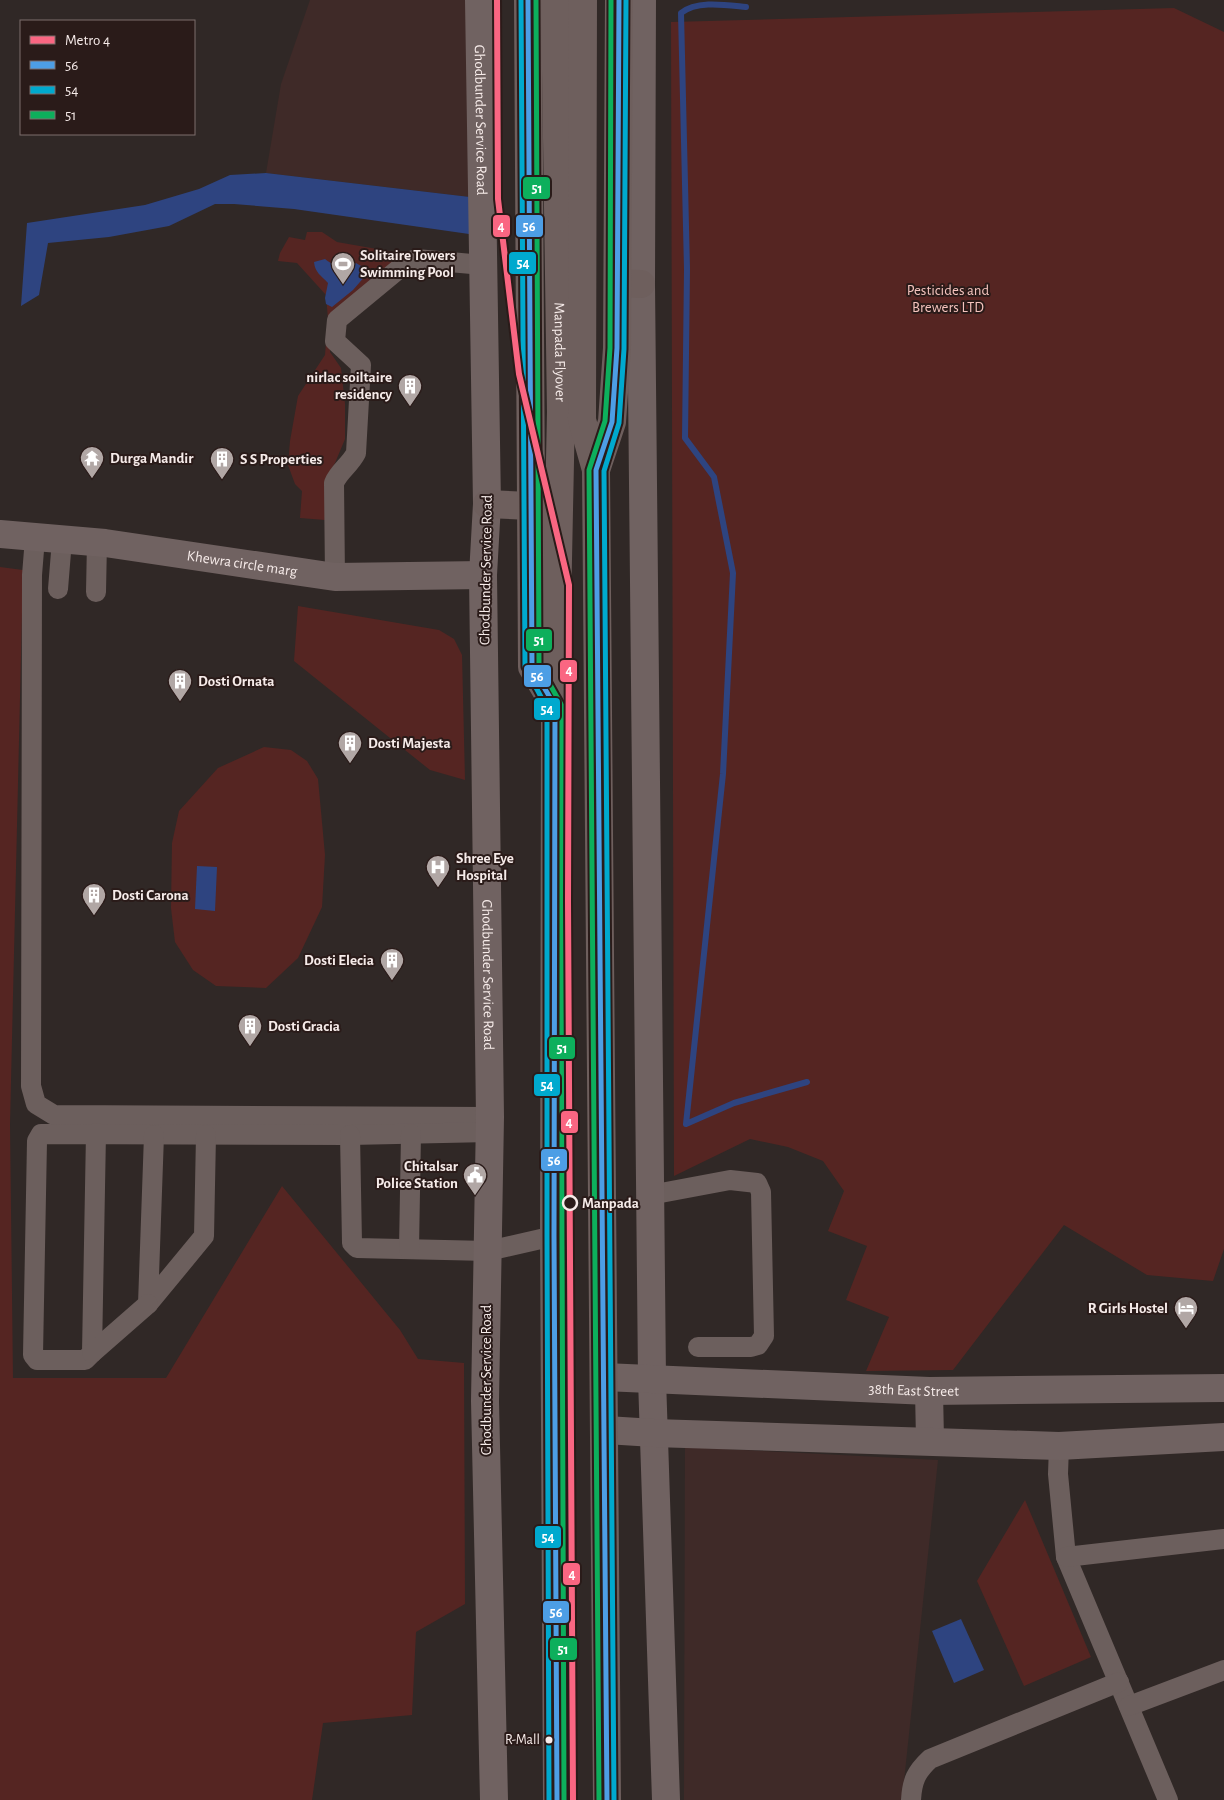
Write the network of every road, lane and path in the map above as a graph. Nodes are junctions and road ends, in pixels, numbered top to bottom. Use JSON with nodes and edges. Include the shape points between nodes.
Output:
{"nodes":[{"id":1,"x":479,"y":0,"type":"edge"},
{"id":2,"x":528,"y":0,"type":"edge"},
{"id":3,"x":555,"y":0,"type":"edge"},
{"id":4,"x":583,"y":0,"type":"edge"},
{"id":5,"x":619,"y":0,"type":"edge"},
{"id":6,"x":642,"y":0,"type":"edge"},
{"id":7,"x":483,"y":265,"type":"junction"},
{"id":8,"x":629,"y":284,"type":"junction"},
{"id":9,"x":571,"y":416,"type":"junction"},
{"id":10,"x":596,"y":470,"type":"junction"},
{"id":11,"x":487,"y":504,"type":"junction"},
{"id":12,"x":530,"y":506,"type":"junction"},
{"id":13,"x":0,"y":534,"type":"edge"},
{"id":14,"x":35,"y":538,"type":"junction"},
{"id":15,"x":62,"y":540,"type":"junction"},
{"id":16,"x":97,"y":542,"type":"junction"},
{"id":17,"x":483,"y":575,"type":"junction"},
{"id":18,"x":335,"y":578,"type":"junction"},
{"id":19,"x":58,"y":589,"type":"dead end"},
{"id":20,"x":96,"y":592,"type":"dead end"},
{"id":21,"x":555,"y":706,"type":"junction"},
{"id":22,"x":490,"y":1125,"type":"junction"},
{"id":23,"x":96,"y":1133,"type":"junction"},
{"id":24,"x":411,"y":1134,"type":"junction"},
{"id":25,"x":154,"y":1135,"type":"junction"},
{"id":26,"x":206,"y":1135,"type":"junction"},
{"id":27,"x":350,"y":1135,"type":"junction"},
{"id":28,"x":650,"y":1195,"type":"junction"},
{"id":29,"x":554,"y":1236,"type":"junction"},
{"id":30,"x":409,"y":1249,"type":"junction"},
{"id":31,"x":488,"y":1252,"type":"junction"},
{"id":32,"x":148,"y":1304,"type":"junction"},
{"id":33,"x":698,"y":1348,"type":"dead end"},
{"id":34,"x":92,"y":1353,"type":"junction"},
{"id":35,"x":604,"y":1377,"type":"junction"},
{"id":36,"x":652,"y":1379,"type":"junction"},
{"id":37,"x":1224,"y":1388,"type":"edge"},
{"id":38,"x":930,"y":1391,"type":"junction"},
{"id":39,"x":606,"y":1430,"type":"junction"},
{"id":40,"x":654,"y":1433,"type":"junction"},
{"id":41,"x":1224,"y":1438,"type":"edge"},
{"id":42,"x":930,"y":1440,"type":"junction"},
{"id":43,"x":1059,"y":1446,"type":"junction"},
{"id":44,"x":1224,"y":1539,"type":"edge"},
{"id":45,"x":1066,"y":1557,"type":"junction"},
{"id":46,"x":1224,"y":1670,"type":"edge"},
{"id":47,"x":1118,"y":1682,"type":"junction"},
{"id":48,"x":1129,"y":1706,"type":"junction"},
{"id":49,"x":1162,"y":1798,"type":"edge"},
{"id":50,"x":494,"y":1800,"type":"edge"},
{"id":51,"x":557,"y":1800,"type":"edge"},
{"id":52,"x":607,"y":1800,"type":"edge"},
{"id":53,"x":666,"y":1800,"type":"edge"},
{"id":54,"x":911,"y":1800,"type":"edge"}],
"edges":[{"from":1,"to":7,"type":"street","name":"Ghodbunder Service Road"},
{"from":2,"to":12,"type":"main road"},
{"from":3,"to":9,"type":"main road","name":"Manpada Flyover"},
{"from":4,"to":9,"type":"main road","name":"Manpada Flyover"},
{"from":5,"to":8,"type":"main road"},
{"from":6,"to":8,"type":"street"},
{"from":7,"to":11,"type":"street","name":"Ghodbunder Service Road"},
{"from":7,"to":18,"type":"street","via":[[416,259],[406,263],[337,320],[335,341],[361,365],[356,454],[334,482]]},
{"from":8,"to":10,"type":"main road","via":[[612,422]]},
{"from":8,"to":28,"type":"street"},
{"from":9,"to":10,"type":"main road","name":"Manpada Flyover"},
{"from":9,"to":21,"type":"main road","name":"Manpada Flyover"},
{"from":10,"to":35,"type":"main road"},
{"from":11,"to":12,"type":"main road"},
{"from":11,"to":17,"type":"street","name":"Ghodbunder Service Road"},
{"from":12,"to":21,"type":"main road","via":[[532,667]]},
{"from":13,"to":14,"type":"street","name":"Khewra circle marg"},
{"from":14,"to":15,"type":"street","name":"Khewra circle marg"},
{"from":14,"to":22,"type":"street","via":[[32,575],[31,1086],[36,1104],[54,1115]]},
{"from":15,"to":16,"type":"street","name":"Khewra circle marg"},
{"from":15,"to":19,"type":"street"},
{"from":16,"to":18,"type":"street","name":"Khewra circle marg"},
{"from":16,"to":20,"type":"street"},
{"from":17,"to":18,"type":"street","name":"Khewra circle marg"},
{"from":17,"to":22,"type":"street","name":"Ghodbunder Service Road"},
{"from":21,"to":29,"type":"main road","name":"Manpada Flyover"},
{"from":22,"to":24,"type":"street"},
{"from":22,"to":31,"type":"street","name":"Ghodbunder Service Road"},
{"from":23,"to":25,"type":"street"},
{"from":23,"to":34,"type":"street"},
{"from":23,"to":34,"type":"street","via":[[41,1134],[37,1141],[33,1355],[37,1360],[85,1360]]},
{"from":24,"to":27,"type":"street"},
{"from":24,"to":30,"type":"street"},
{"from":25,"to":26,"type":"street"},
{"from":25,"to":32,"type":"street"},
{"from":26,"to":27,"type":"street"},
{"from":26,"to":32,"type":"street","via":[[204,1236]]},
{"from":27,"to":30,"type":"street","via":[[352,1243],[357,1248]]},
{"from":28,"to":33,"type":"street","via":[[730,1180],[757,1183],[761,1192],[764,1336],[758,1345],[751,1347]]},
{"from":28,"to":36,"type":"street"},
{"from":29,"to":31,"type":"street"},
{"from":29,"to":51,"type":"main road","name":"Manpada Flyover"},
{"from":30,"to":31,"type":"street"},
{"from":31,"to":50,"type":"street","name":"Ghodbunder Service Road","via":[[485,1401]]},
{"from":32,"to":34,"type":"street"},
{"from":35,"to":36,"type":"street","name":"38th East Street"},
{"from":35,"to":39,"type":"main road"},
{"from":36,"to":38,"type":"street","name":"38th East Street"},
{"from":36,"to":40,"type":"street"},
{"from":37,"to":38,"type":"street","name":"38th East Street"},
{"from":38,"to":42,"type":"street"},
{"from":39,"to":40,"type":"street"},
{"from":39,"to":52,"type":"main road"},
{"from":40,"to":42,"type":"street"},
{"from":40,"to":53,"type":"street"},
{"from":41,"to":43,"type":"street"},
{"from":42,"to":43,"type":"street"},
{"from":43,"to":45,"type":"street","via":[[1058,1474]]},
{"from":44,"to":45,"type":"street"},
{"from":45,"to":47,"type":"street"},
{"from":46,"to":48,"type":"street"},
{"from":47,"to":48,"type":"street"},
{"from":47,"to":54,"type":"street","via":[[930,1759],[918,1770],[912,1783]]},
{"from":48,"to":49,"type":"street"}]}
